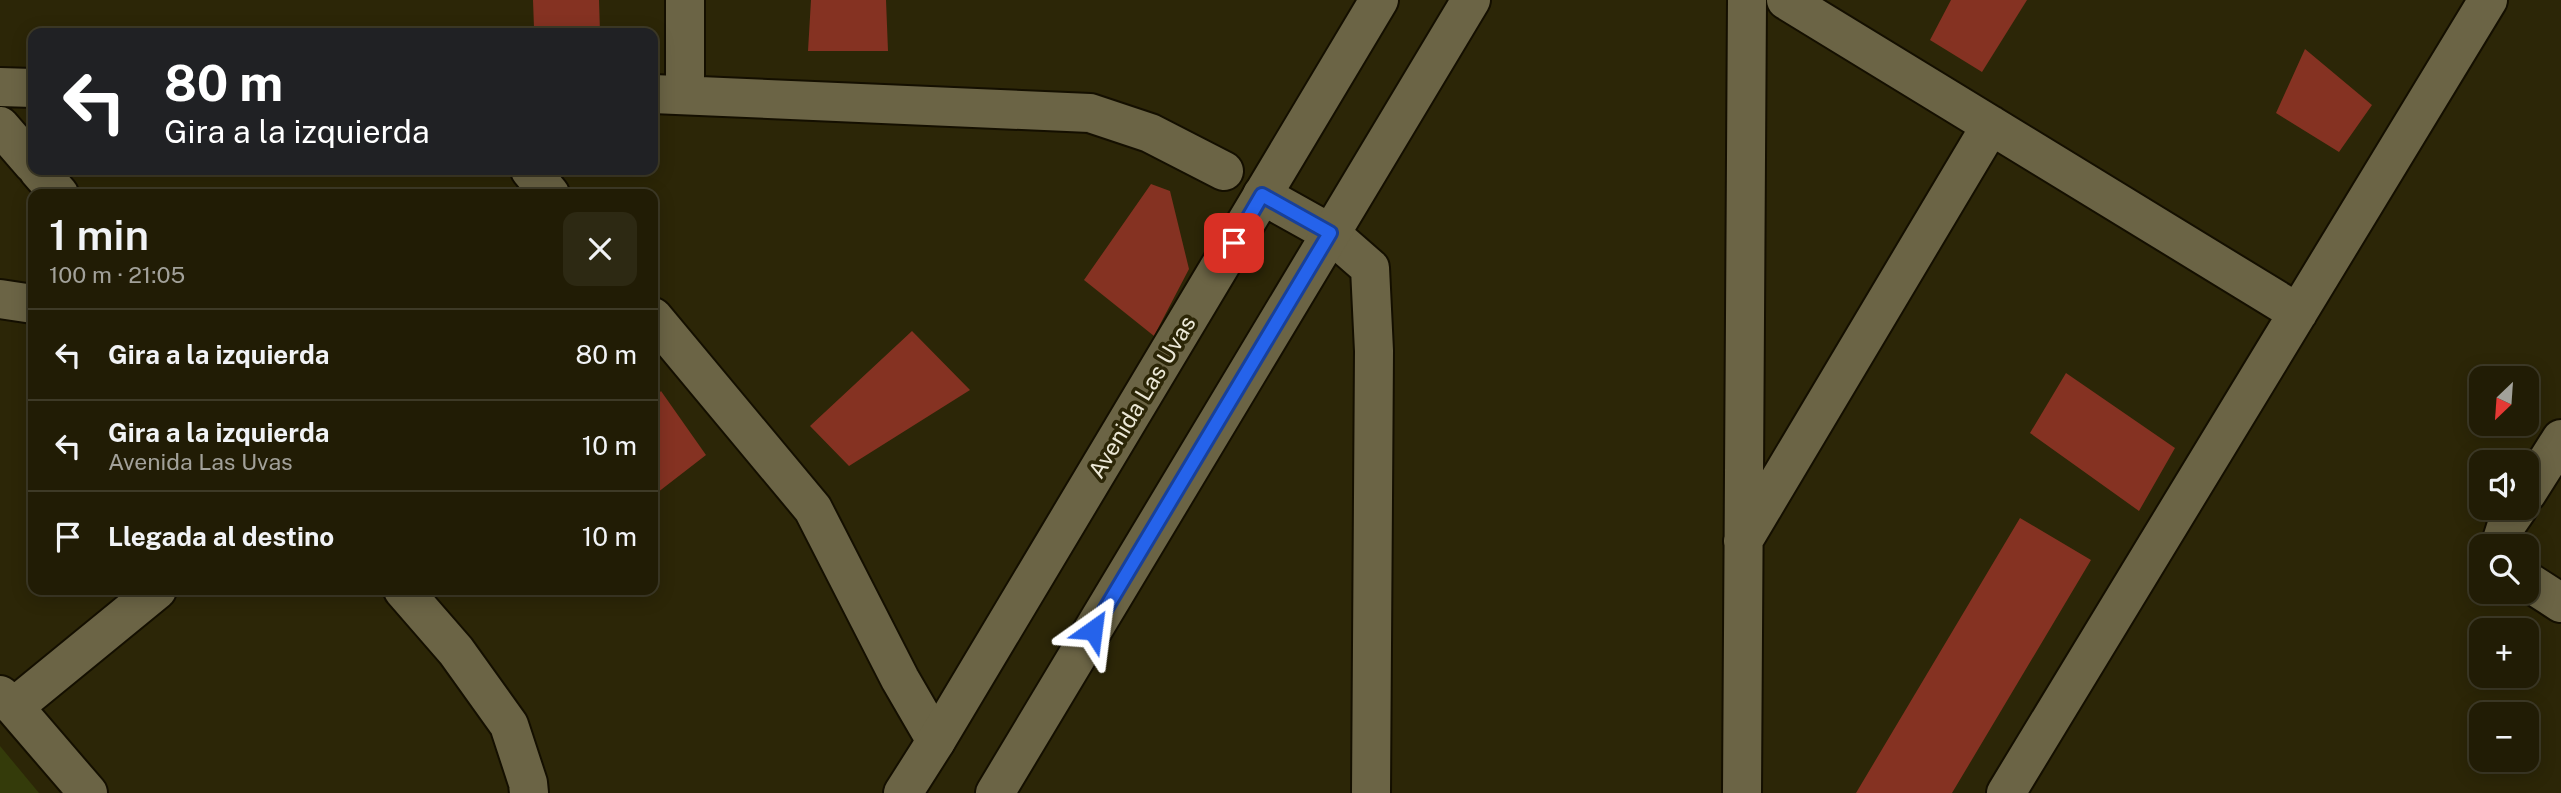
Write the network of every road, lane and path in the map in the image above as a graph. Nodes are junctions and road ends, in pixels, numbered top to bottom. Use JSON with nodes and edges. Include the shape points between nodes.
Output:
{"nodes":[{"id":1,"x":685,"y":0,"type":"edge"},
{"id":2,"x":1379,"y":0,"type":"edge"},
{"id":3,"x":1471,"y":0,"type":"edge"},
{"id":4,"x":1747,"y":0,"type":"edge"},
{"id":5,"x":1786,"y":0,"type":"edge"},
{"id":6,"x":2488,"y":0,"type":"edge"},
{"id":7,"x":0,"y":87,"type":"edge"},
{"id":8,"x":28,"y":88,"type":"edge"},
{"id":9,"x":669,"y":94,"type":"edge"},
{"id":10,"x":1991,"y":125,"type":"junction"},
{"id":11,"x":0,"y":126,"type":"edge"},
{"id":12,"x":28,"y":158,"type":"edge"},
{"id":13,"x":1224,"y":171,"type":"dead end"},
{"id":14,"x":43,"y":175,"type":"edge"},
{"id":15,"x":534,"y":175,"type":"edge"},
{"id":16,"x":55,"y":189,"type":"edge"},
{"id":17,"x":546,"y":189,"type":"edge"},
{"id":18,"x":1262,"y":195,"type":"junction"},
{"id":19,"x":1330,"y":233,"type":"junction"},
{"id":20,"x":0,"y":299,"type":"edge"},
{"id":21,"x":28,"y":303,"type":"edge"},
{"id":22,"x":2298,"y":313,"type":"junction"},
{"id":23,"x":658,"y":323,"type":"edge"},
{"id":24,"x":2561,"y":439,"type":"edge"},
{"id":25,"x":2539,"y":474,"type":"edge"},
{"id":26,"x":1742,"y":542,"type":"junction"},
{"id":27,"x":2539,"y":589,"type":"edge"},
{"id":28,"x":150,"y":595,"type":"edge"},
{"id":29,"x":407,"y":595,"type":"edge"},
{"id":30,"x":2561,"y":603,"type":"edge"},
{"id":31,"x":7,"y":701,"type":"edge"},
{"id":32,"x":936,"y":741,"type":"junction"},
{"id":33,"x":88,"y":793,"type":"edge"},
{"id":34,"x":529,"y":793,"type":"edge"},
{"id":35,"x":903,"y":793,"type":"edge"},
{"id":36,"x":995,"y":793,"type":"edge"},
{"id":37,"x":1371,"y":793,"type":"edge"},
{"id":38,"x":1742,"y":793,"type":"edge"},
{"id":39,"x":2006,"y":793,"type":"edge"}],
"edges":[{"from":1,"to":9,"type":"street"},
{"from":2,"to":18,"type":"street","name":"Avenida Las Uvas"},
{"from":3,"to":19,"type":"street"},
{"from":4,"to":26,"type":"street"},
{"from":5,"to":10,"type":"street"},
{"from":6,"to":22,"type":"street"},
{"from":7,"to":8,"type":"street"},
{"from":9,"to":13,"type":"street","via":[[1090,113],[1150,133]]},
{"from":10,"to":22,"type":"street"},
{"from":10,"to":26,"type":"street"},
{"from":11,"to":12,"type":"street"},
{"from":14,"to":16,"type":"street"},
{"from":15,"to":17,"type":"street"},
{"from":18,"to":19,"type":"street"},
{"from":18,"to":32,"type":"street","name":"Avenida Las Uvas"},
{"from":19,"to":36,"type":"street"},
{"from":19,"to":37,"type":"street","via":[[1370,268],[1374,351]]},
{"from":20,"to":21,"type":"street"},
{"from":22,"to":39,"type":"street"},
{"from":23,"to":32,"type":"street","via":[[813,509]]},
{"from":24,"to":25,"type":"street"},
{"from":26,"to":38,"type":"street"},
{"from":27,"to":30,"type":"street"},
{"from":28,"to":31,"type":"street"},
{"from":29,"to":34,"type":"street","via":[[456,651],[509,725]]},
{"from":31,"to":33,"type":"street"},
{"from":32,"to":35,"type":"street","name":"Avenida Las Uvas"}]}
